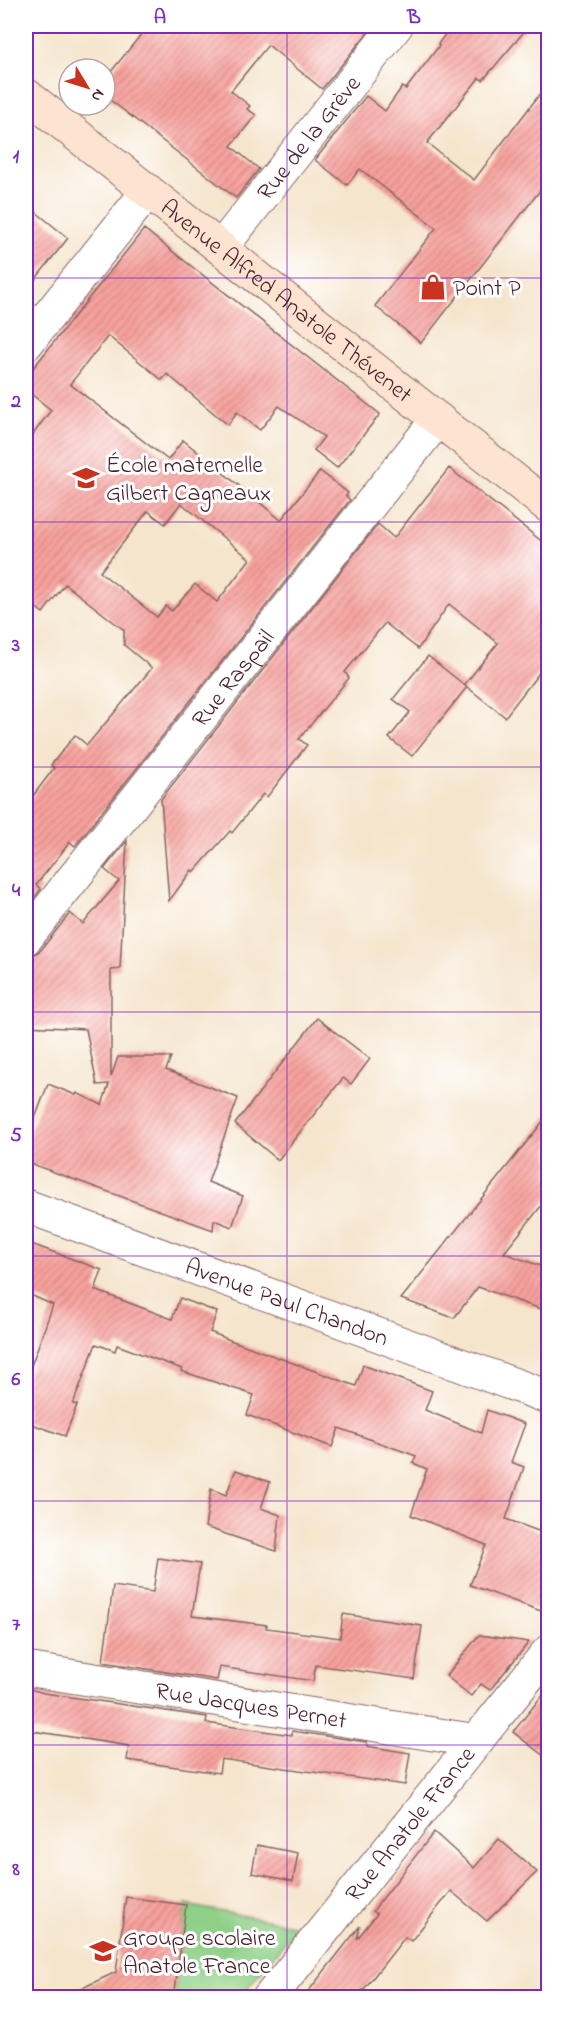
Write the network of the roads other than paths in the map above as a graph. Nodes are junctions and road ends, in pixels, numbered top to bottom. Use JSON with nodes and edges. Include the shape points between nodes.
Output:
{"nodes":[{"id":1,"x":396,"y":26,"type":"edge"},
{"id":2,"x":26,"y":95,"type":"edge"},
{"id":3,"x":148,"y":191,"type":"junction"},
{"id":4,"x":221,"y":248,"type":"junction"},
{"id":5,"x":26,"y":344,"type":"edge"},
{"id":6,"x":438,"y":419,"type":"junction"},
{"id":7,"x":549,"y":506,"type":"edge"},
{"id":8,"x":26,"y":938,"type":"edge"},
{"id":9,"x":26,"y":1206,"type":"edge"},
{"id":10,"x":549,"y":1397,"type":"edge"},
{"id":11,"x":549,"y":1652,"type":"edge"},
{"id":12,"x":26,"y":1669,"type":"edge"},
{"id":13,"x":477,"y":1741,"type":"junction"},
{"id":14,"x":269,"y":1998,"type":"edge"}],
"edges":[{"from":1,"to":4,"type":"street","name":"Rue de la Grève"},
{"from":2,"to":3,"type":"main road","name":"Avenue Alfred Anatole Thévenet"},
{"from":3,"to":4,"type":"main road","name":"Avenue Alfred Anatole Thévenet"},
{"from":3,"to":5,"type":"street"},
{"from":4,"to":6,"type":"main road","name":"Avenue Alfred Anatole Thévenet"},
{"from":6,"to":7,"type":"main road","name":"Avenue Alfred Anatole Thévenet"},
{"from":6,"to":8,"type":"street","name":"Rue Raspail"},
{"from":9,"to":10,"type":"street","name":"Avenue Paul Chandon"},
{"from":11,"to":13,"type":"street","name":"Rue Anatole France"},
{"from":12,"to":13,"type":"street","name":"Rue Jacques Pernet"},
{"from":13,"to":14,"type":"street","name":"Rue Anatole France"}]}
